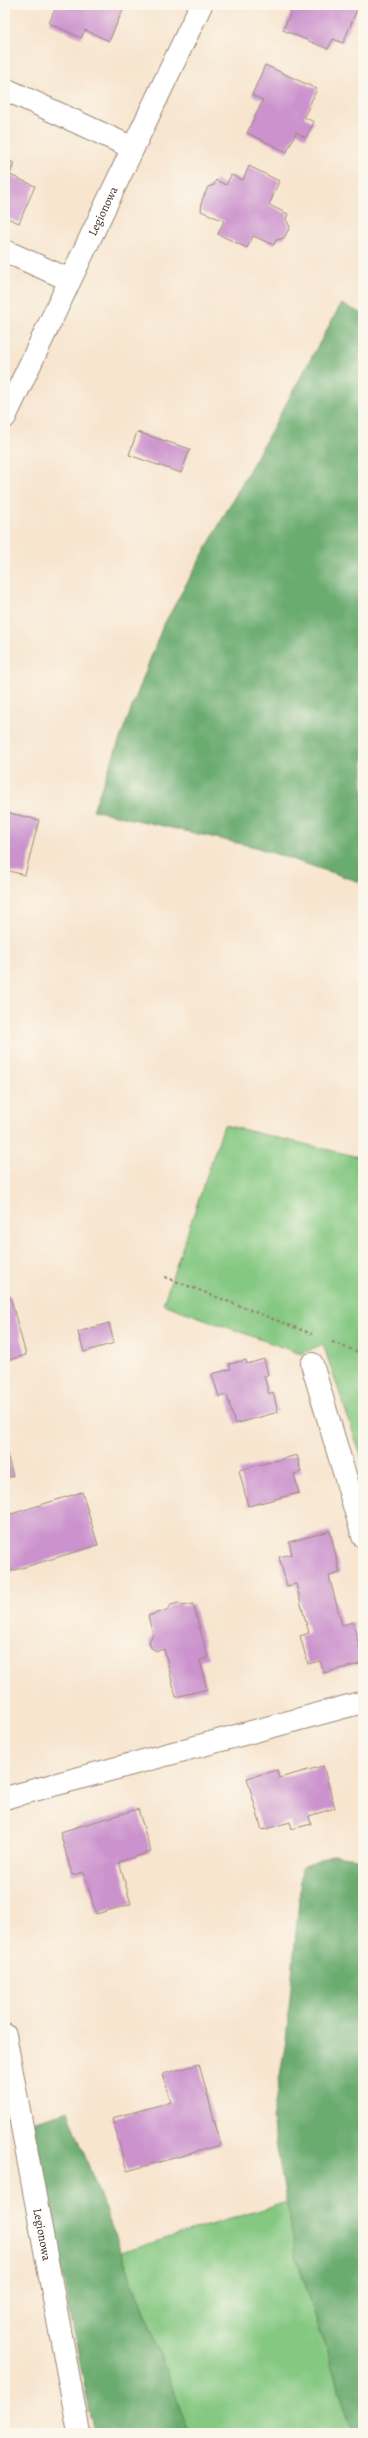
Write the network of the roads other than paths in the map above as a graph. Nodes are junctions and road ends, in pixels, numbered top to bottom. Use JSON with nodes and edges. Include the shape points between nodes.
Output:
{"nodes":[{"id":1,"x":201,"y":5,"type":"edge"},
{"id":2,"x":5,"y":90,"type":"edge"},
{"id":3,"x":133,"y":148,"type":"junction"},
{"id":4,"x":5,"y":251,"type":"edge"},
{"id":5,"x":70,"y":280,"type":"junction"},
{"id":6,"x":5,"y":417,"type":"edge"},
{"id":7,"x":312,"y":1364,"type":"dead end"},
{"id":8,"x":363,"y":1536,"type":"edge"},
{"id":9,"x":363,"y":1702,"type":"edge"},
{"id":10,"x":5,"y":1798,"type":"edge"},
{"id":11,"x":5,"y":2035,"type":"edge"},
{"id":12,"x":79,"y":2433,"type":"edge"}],
"edges":[{"from":1,"to":3,"type":"street","name":"Legionowa"},
{"from":2,"to":3,"type":"street"},
{"from":3,"to":5,"type":"street","name":"Legionowa"},
{"from":4,"to":5,"type":"street"},
{"from":5,"to":6,"type":"street","name":"Legionowa"},
{"from":7,"to":8,"type":"street"},
{"from":9,"to":10,"type":"street"},
{"from":11,"to":12,"type":"street","name":"Legionowa"}]}
